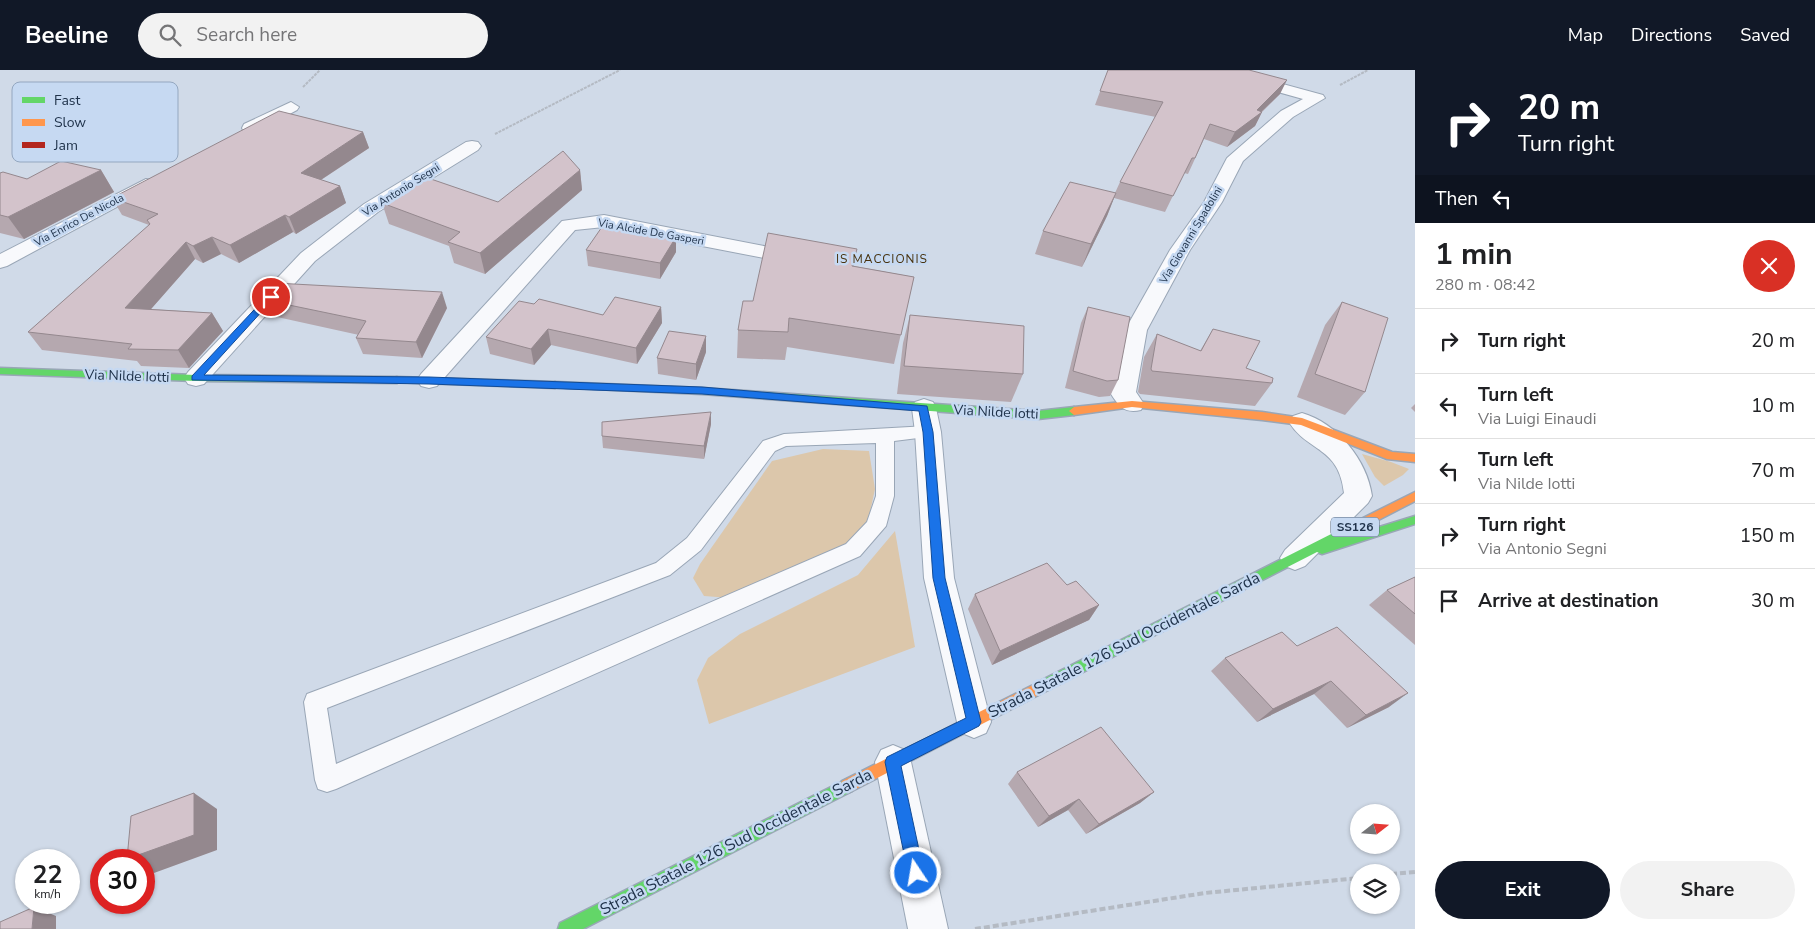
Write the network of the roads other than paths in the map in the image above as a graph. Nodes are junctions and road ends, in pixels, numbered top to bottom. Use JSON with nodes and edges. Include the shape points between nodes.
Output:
{"nodes":[{"id":1,"x":1214,"y":70,"type":"edge"},
{"id":2,"x":291,"y":107,"type":"dead end"},
{"id":3,"x":238,"y":135,"type":"edge"},
{"id":4,"x":472,"y":146,"type":"road end"},
{"id":5,"x":159,"y":177,"type":"edge"},
{"id":6,"x":0,"y":262,"type":"edge"},
{"id":7,"x":823,"y":264,"type":"edge"},
{"id":8,"x":0,"y":371,"type":"edge"},
{"id":9,"x":196,"y":378,"type":"junction"},
{"id":10,"x":429,"y":380,"type":"junction"},
{"id":11,"x":1132,"y":404,"type":"junction"},
{"id":12,"x":926,"y":420,"type":"junction"},
{"id":13,"x":1302,"y":422,"type":"junction"},
{"id":14,"x":885,"y":436,"type":"junction"},
{"id":15,"x":1415,"y":458,"type":"edge"},
{"id":16,"x":1415,"y":496,"type":"edge"},
{"id":17,"x":1415,"y":520,"type":"edge"},
{"id":18,"x":1294,"y":558,"type":"junction"},
{"id":19,"x":974,"y":722,"type":"junction"},
{"id":20,"x":892,"y":762,"type":"junction"},
{"id":21,"x":566,"y":929,"type":"edge"},
{"id":22,"x":928,"y":929,"type":"edge"}],
"edges":[{"from":1,"to":11,"type":"street","name":"Via Giovanni Spadolini","via":[[1317,98],[1287,114],[1236,158],[1213,202],[1180,250],[1136,330],[1123,394]]},
{"from":2,"to":3,"type":"street"},
{"from":4,"to":9,"type":"street","name":"Via Antonio Segni","via":[[371,208],[308,257]]},
{"from":5,"to":6,"type":"street","name":"Via Enrico De Nicola"},
{"from":7,"to":10,"type":"street","name":"Via Alcide De Gasperi","via":[[604,221],[570,225]]},
{"from":8,"to":9,"type":"street","name":"Via Nilde Iotti"},
{"from":9,"to":10,"type":"street","name":"Via Nilde Iotti"},
{"from":10,"to":12,"type":"street","name":"Via Nilde Iotti","via":[[702,391]]},
{"from":11,"to":12,"type":"street","name":"Via Nilde Iotti","via":[[1038,415]]},
{"from":11,"to":13,"type":"street","name":"Via Nilde Iotti"},
{"from":12,"to":14,"type":"lane"},
{"from":12,"to":19,"type":"street","via":[[939,578]]},
{"from":13,"to":15,"type":"street","name":"Via Nilde Iotti","via":[[1391,456]]},
{"from":13,"to":18,"type":"street","via":[[1346,458],[1358,480],[1358,496]]},
{"from":14,"to":14,"type":"lane","via":[[885,496],[876,526],[853,550],[327,780],[314,702],[663,569],[694,544],[769,446],[784,440]]},
{"from":16,"to":18,"type":"street","name":"Strada Statale 126 Sud Occidentale Sarda","number":"SS126"},
{"from":17,"to":18,"type":"street"},
{"from":18,"to":19,"type":"street","name":"Strada Statale 126 Sud Occidentale Sarda","number":"SS126"},
{"from":19,"to":20,"type":"street","name":"Strada Statale 126 Sud Occidentale Sarda","number":"SS126"},
{"from":20,"to":21,"type":"street","name":"Strada Statale 126 Sud Occidentale Sarda","number":"SS126"},
{"from":20,"to":22,"type":"street"}]}
